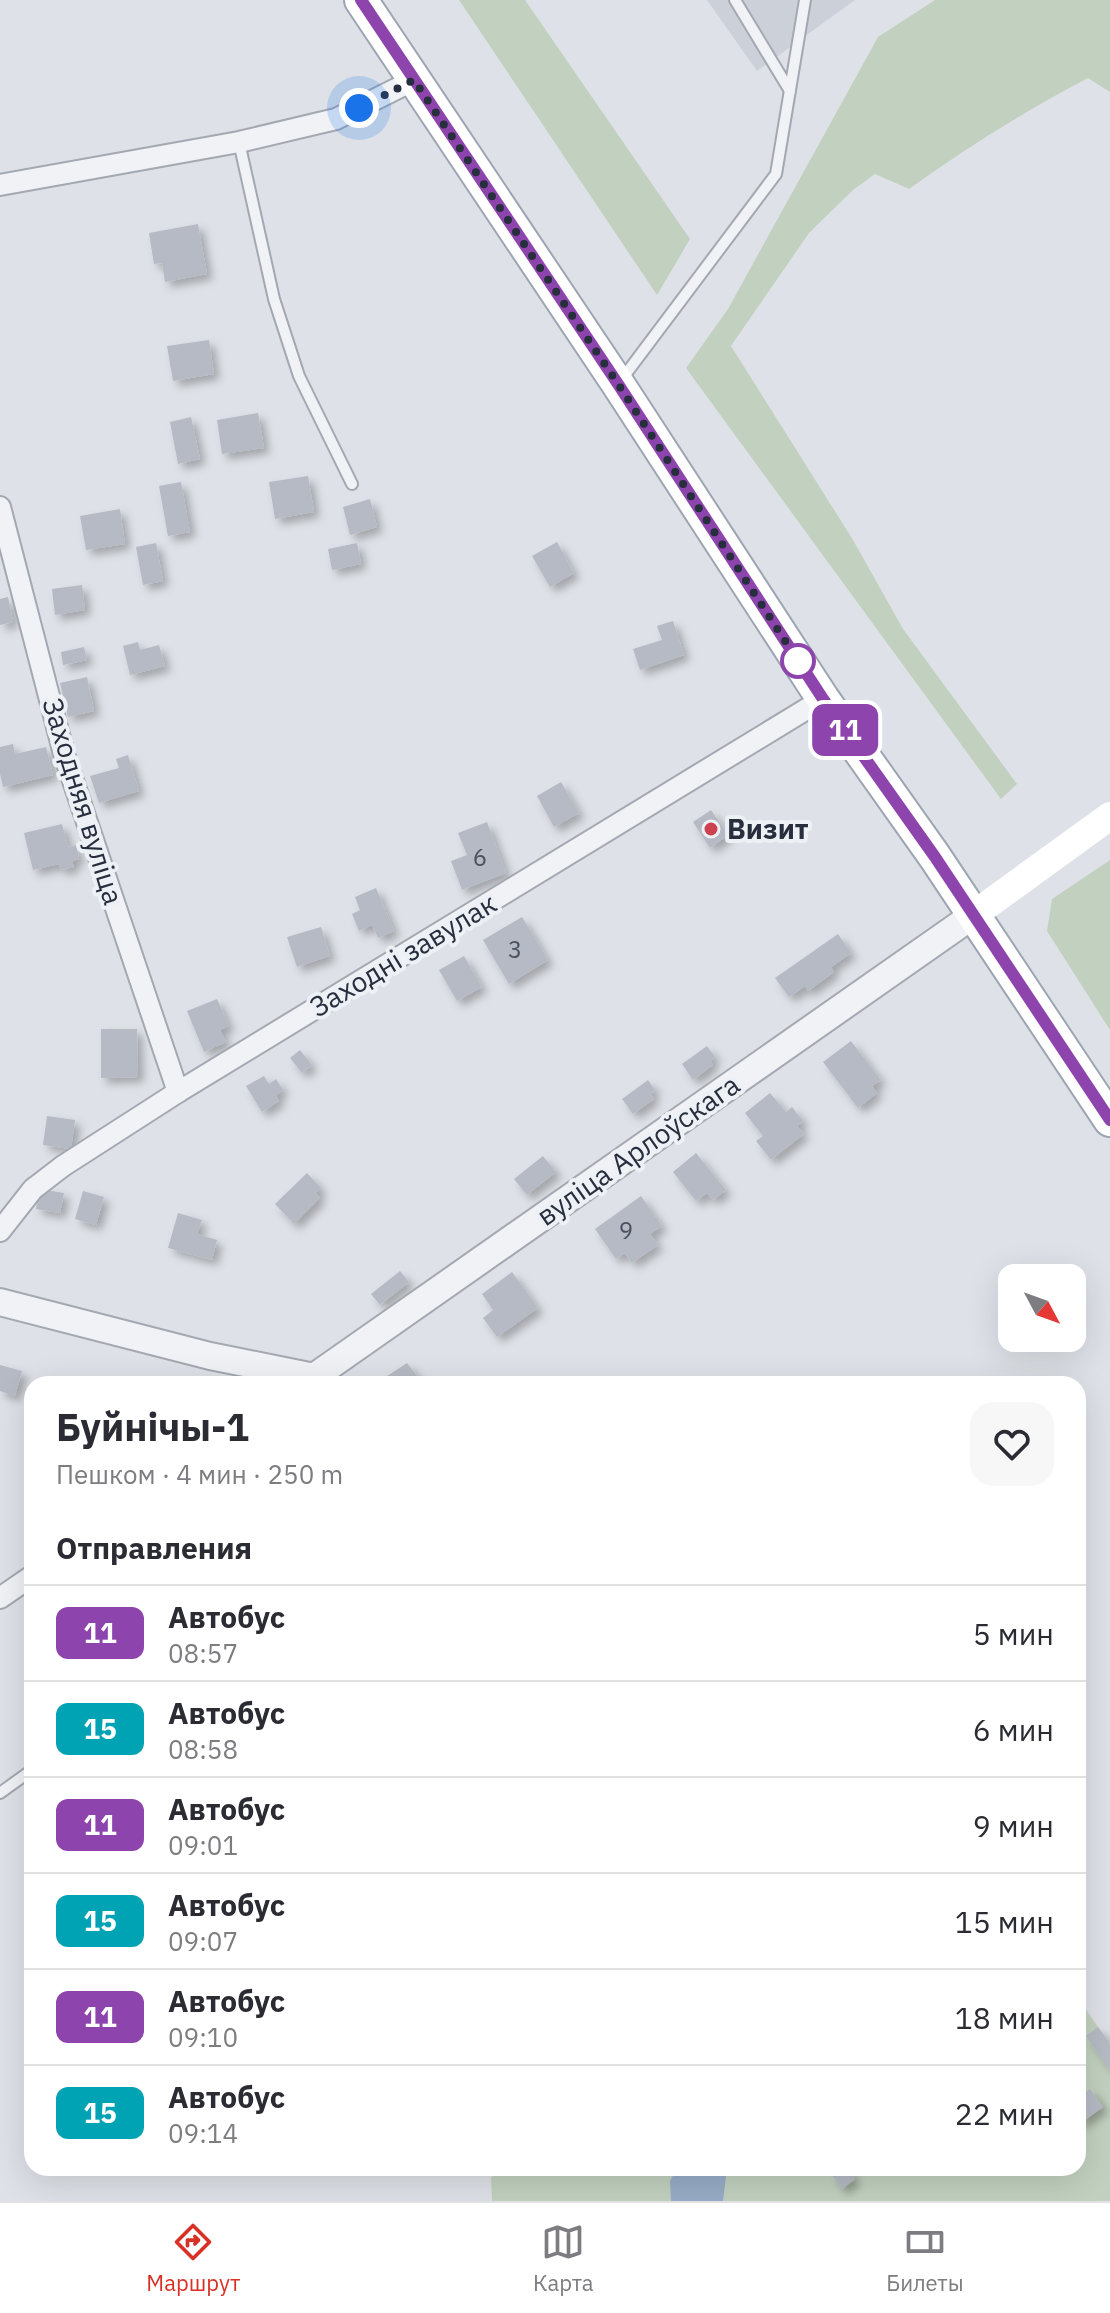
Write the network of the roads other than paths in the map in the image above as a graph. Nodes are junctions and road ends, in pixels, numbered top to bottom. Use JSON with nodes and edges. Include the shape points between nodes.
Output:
{"nodes":[{"id":1,"x":361,"y":0,"type":"edge"},
{"id":2,"x":735,"y":0,"type":"edge"},
{"id":3,"x":805,"y":0,"type":"edge"},
{"id":4,"x":414,"y":80,"type":"junction"},
{"id":5,"x":790,"y":91,"type":"junction"},
{"id":6,"x":239,"y":142,"type":"junction"},
{"id":7,"x":0,"y":185,"type":"edge"},
{"id":8,"x":618,"y":384,"type":"junction"},
{"id":9,"x":352,"y":484,"type":"dead end"},
{"id":10,"x":0,"y":507,"type":"edge"},
{"id":11,"x":823,"y":699,"type":"junction"},
{"id":12,"x":1110,"y":816,"type":"edge"},
{"id":13,"x":972,"y":916,"type":"junction"},
{"id":14,"x":178,"y":1092,"type":"junction"},
{"id":15,"x":1110,"y":1120,"type":"edge"},
{"id":16,"x":0,"y":1231,"type":"edge"},
{"id":17,"x":0,"y":1302,"type":"edge"},
{"id":18,"x":288,"y":1376,"type":"edge"},
{"id":19,"x":320,"y":1376,"type":"edge"},
{"id":20,"x":24,"y":1582,"type":"edge"},
{"id":21,"x":0,"y":1598,"type":"edge"},
{"id":22,"x":24,"y":1776,"type":"edge"},
{"id":23,"x":0,"y":1793,"type":"edge"}],
"edges":[{"from":1,"to":4,"type":"main road"},
{"from":2,"to":5,"type":"lane"},
{"from":3,"to":5,"type":"lane"},
{"from":4,"to":6,"type":"street","via":[[336,119]]},
{"from":4,"to":8,"type":"main road"},
{"from":5,"to":8,"type":"lane","via":[[776,174]]},
{"from":6,"to":7,"type":"street"},
{"from":6,"to":9,"type":"lane","via":[[274,299],[299,376]]},
{"from":8,"to":11,"type":"main road"},
{"from":10,"to":14,"type":"street","name":"Заходняя вуліца","via":[[64,754]]},
{"from":11,"to":13,"type":"main road"},
{"from":11,"to":14,"type":"street","name":"Заходні завулак"},
{"from":12,"to":13,"type":"main road"},
{"from":13,"to":15,"type":"main road"},
{"from":13,"to":19,"type":"street","name":"вуліца Арлоўскага"},
{"from":14,"to":16,"type":"street","name":"Заходні завулак","via":[[33,1189]]},
{"from":17,"to":18,"type":"street"},
{"from":20,"to":21,"type":"street"},
{"from":22,"to":23,"type":"lane"}]}
